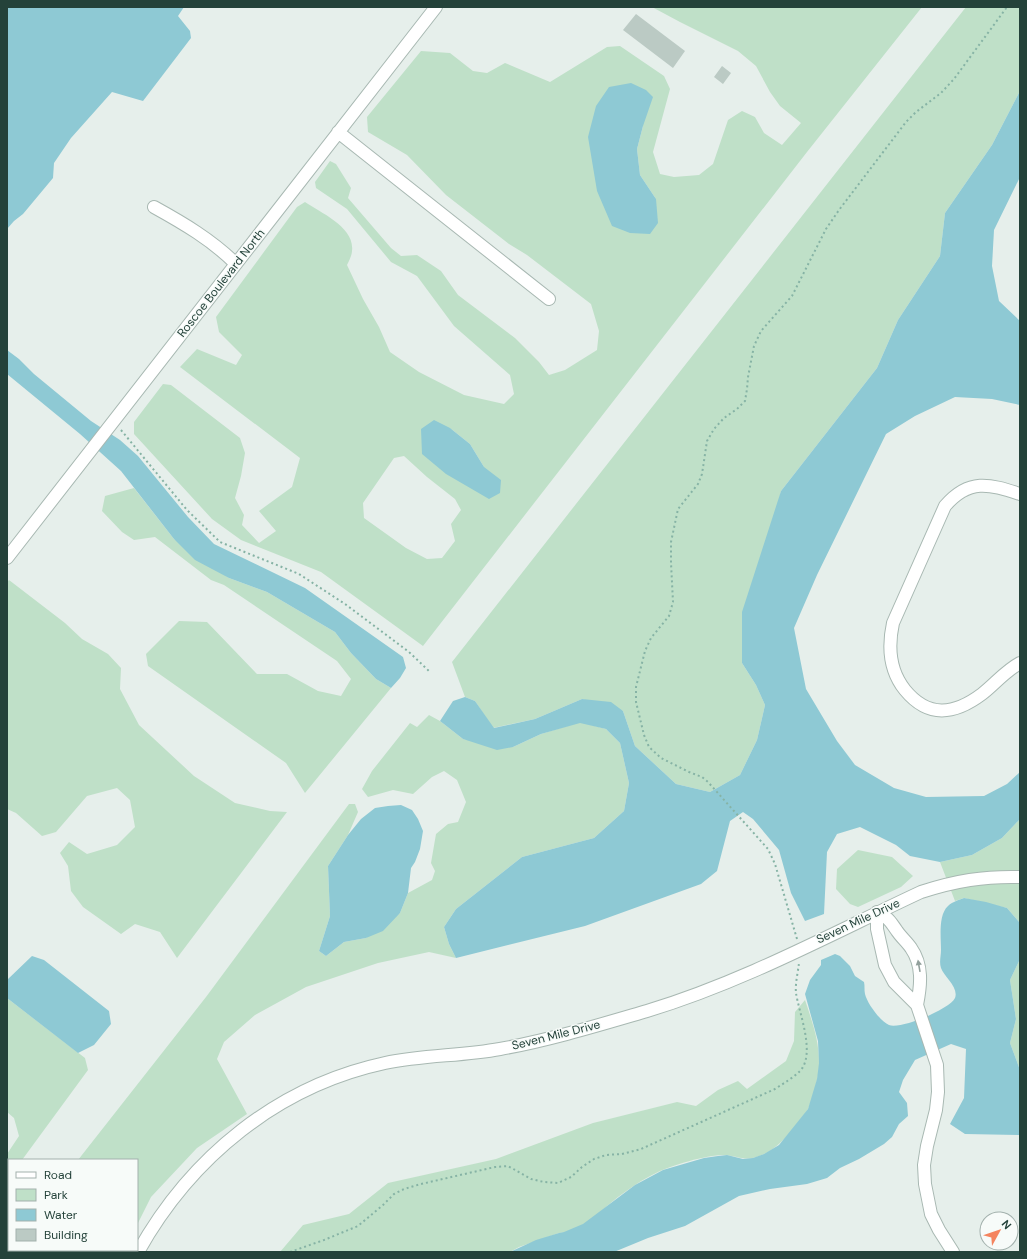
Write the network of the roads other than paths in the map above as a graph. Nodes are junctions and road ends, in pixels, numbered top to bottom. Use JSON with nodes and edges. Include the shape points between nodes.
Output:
{"nodes":[{"id":1,"x":436,"y":7,"type":"edge"},
{"id":2,"x":338,"y":132,"type":"junction"},
{"id":3,"x":154,"y":207,"type":"dead end"},
{"id":4,"x":236,"y":264,"type":"junction"},
{"id":5,"x":550,"y":299,"type":"dead end"},
{"id":6,"x":1020,"y":494,"type":"edge"},
{"id":7,"x":7,"y":558,"type":"edge"},
{"id":8,"x":1020,"y":663,"type":"edge"},
{"id":9,"x":1020,"y":877,"type":"edge"},
{"id":10,"x":877,"y":912,"type":"junction"},
{"id":11,"x":917,"y":1005,"type":"junction"},
{"id":12,"x":138,"y":1252,"type":"edge"},
{"id":13,"x":952,"y":1252,"type":"edge"}],
"edges":[{"from":1,"to":2,"type":"street","name":"Roscoe Boulevard North"},
{"from":2,"to":4,"type":"street","name":"Roscoe Boulevard North"},
{"from":2,"to":5,"type":"street"},
{"from":3,"to":4,"type":"street","via":[[185,224]]},
{"from":4,"to":7,"type":"street","name":"Roscoe Boulevard North"},
{"from":6,"to":8,"type":"street","via":[[985,485],[973,487],[952,498],[945,506],[893,623],[890,636],[891,662],[896,674],[910,696],[928,709],[938,711],[970,702],[1000,676]]},
{"from":9,"to":10,"type":"street","name":"Seven Mile Drive","via":[[977,878],[949,883],[921,892]]},
{"from":10,"to":11,"type":"street","via":[[877,929],[885,965],[894,982]]},
{"from":11,"to":10,"type":"street","one_way":true,"via":[[920,988],[917,958],[889,918]]},
{"from":10,"to":12,"type":"street","name":"Seven Mile Drive","via":[[745,975],[673,1002],[502,1049],[388,1062],[335,1076],[313,1086],[291,1097],[234,1135],[208,1159],[166,1209]]},
{"from":11,"to":13,"type":"street","via":[[935,1056],[938,1074],[936,1110],[924,1165],[925,1184],[932,1214]]}]}
